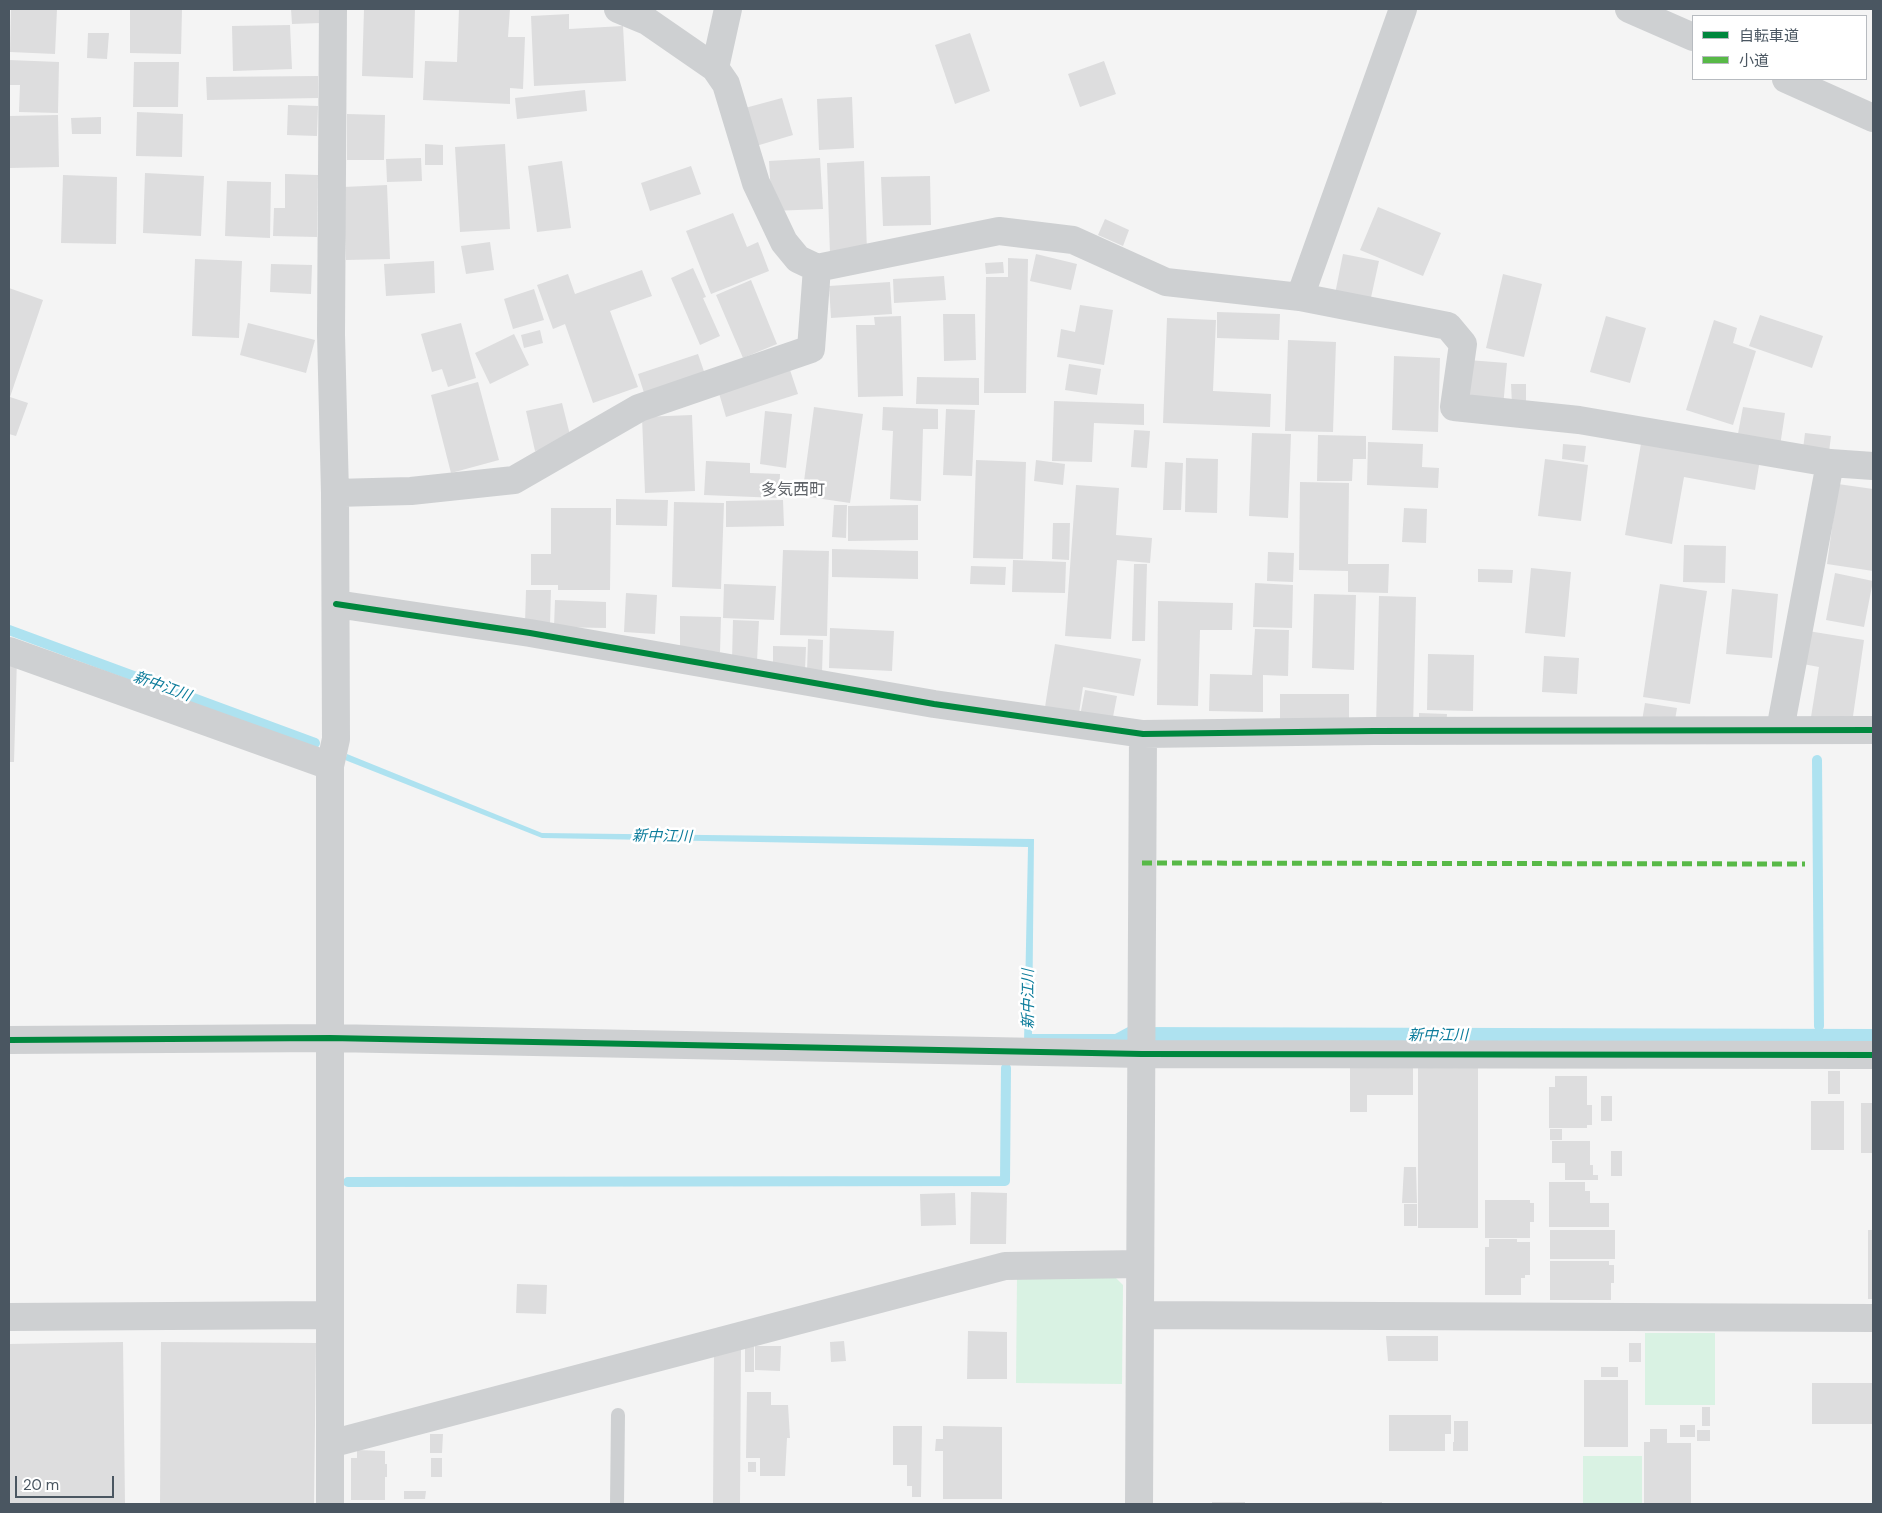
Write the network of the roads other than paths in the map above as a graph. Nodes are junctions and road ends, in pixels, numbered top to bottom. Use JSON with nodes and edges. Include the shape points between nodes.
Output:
{"nodes":[{"id":1,"x":333,"y":9,"type":"edge"},
{"id":2,"x":618,"y":9,"type":"edge"},
{"id":3,"x":728,"y":9,"type":"edge"},
{"id":4,"x":1403,"y":9,"type":"edge"},
{"id":5,"x":1629,"y":9,"type":"edge"},
{"id":6,"x":1692,"y":38,"type":"edge"},
{"id":7,"x":715,"y":68,"type":"junction"},
{"id":8,"x":1788,"y":80,"type":"edge"},
{"id":9,"x":1873,"y":118,"type":"edge"},
{"id":10,"x":817,"y":268,"type":"junction"},
{"id":11,"x":1300,"y":297,"type":"junction"},
{"id":12,"x":1830,"y":463,"type":"junction"},
{"id":13,"x":1873,"y":466,"type":"edge"},
{"id":14,"x":335,"y":493,"type":"junction"},
{"id":15,"x":336,"y":604,"type":"junction"},
{"id":16,"x":9,"y":651,"type":"edge"},
{"id":17,"x":1780,"y":730,"type":"junction"},
{"id":18,"x":1873,"y":730,"type":"edge"},
{"id":19,"x":1143,"y":734,"type":"junction"},
{"id":20,"x":330,"y":766,"type":"junction"},
{"id":21,"x":330,"y":1038,"type":"junction"},
{"id":22,"x":9,"y":1040,"type":"edge"},
{"id":23,"x":1142,"y":1042,"type":"junction"},
{"id":24,"x":1873,"y":1054,"type":"edge"},
{"id":25,"x":1140,"y":1264,"type":"junction"},
{"id":26,"x":330,"y":1315,"type":"junction"},
{"id":27,"x":1140,"y":1315,"type":"junction"},
{"id":28,"x":9,"y":1317,"type":"edge"},
{"id":29,"x":1873,"y":1318,"type":"edge"},
{"id":30,"x":618,"y":1415,"type":"dead end"},
{"id":31,"x":330,"y":1444,"type":"junction"},
{"id":32,"x":330,"y":1504,"type":"edge"},
{"id":33,"x":617,"y":1504,"type":"edge"},
{"id":34,"x":1139,"y":1504,"type":"edge"}],
"edges":[{"from":1,"to":14,"type":"street","via":[[331,334]]},
{"from":2,"to":7,"type":"street","via":[[647,21]]},
{"from":3,"to":7,"type":"street"},
{"from":4,"to":11,"type":"street"},
{"from":5,"to":6,"type":"street"},
{"from":7,"to":10,"type":"street","via":[[726,84],[756,183],[784,242],[798,260]]},
{"from":8,"to":9,"type":"street"},
{"from":10,"to":11,"type":"street","via":[[999,231],[1073,240],[1166,282]]},
{"from":10,"to":14,"type":"street","via":[[811,349],[639,408],[514,480],[411,491]]},
{"from":11,"to":12,"type":"street","via":[[1448,326],[1463,344],[1454,408],[1579,420]]},
{"from":12,"to":13,"type":"street"},
{"from":12,"to":17,"type":"street"},
{"from":14,"to":15,"type":"street"},
{"from":15,"to":19,"type":"street","via":[[530,633],[934,704]]},
{"from":15,"to":20,"type":"street","via":[[336,739]]},
{"from":16,"to":20,"type":"street"},
{"from":17,"to":18,"type":"street"},
{"from":17,"to":19,"type":"street"},
{"from":19,"to":23,"type":"street"},
{"from":20,"to":21,"type":"street"},
{"from":21,"to":22,"type":"street"},
{"from":21,"to":23,"type":"street"},
{"from":21,"to":26,"type":"street"},
{"from":23,"to":24,"type":"street"},
{"from":23,"to":25,"type":"street"},
{"from":25,"to":27,"type":"street"},
{"from":25,"to":31,"type":"street","via":[[1005,1266]]},
{"from":26,"to":28,"type":"street"},
{"from":26,"to":31,"type":"street"},
{"from":27,"to":29,"type":"street"},
{"from":27,"to":34,"type":"street"},
{"from":30,"to":33,"type":"lane"},
{"from":31,"to":32,"type":"street"}]}
